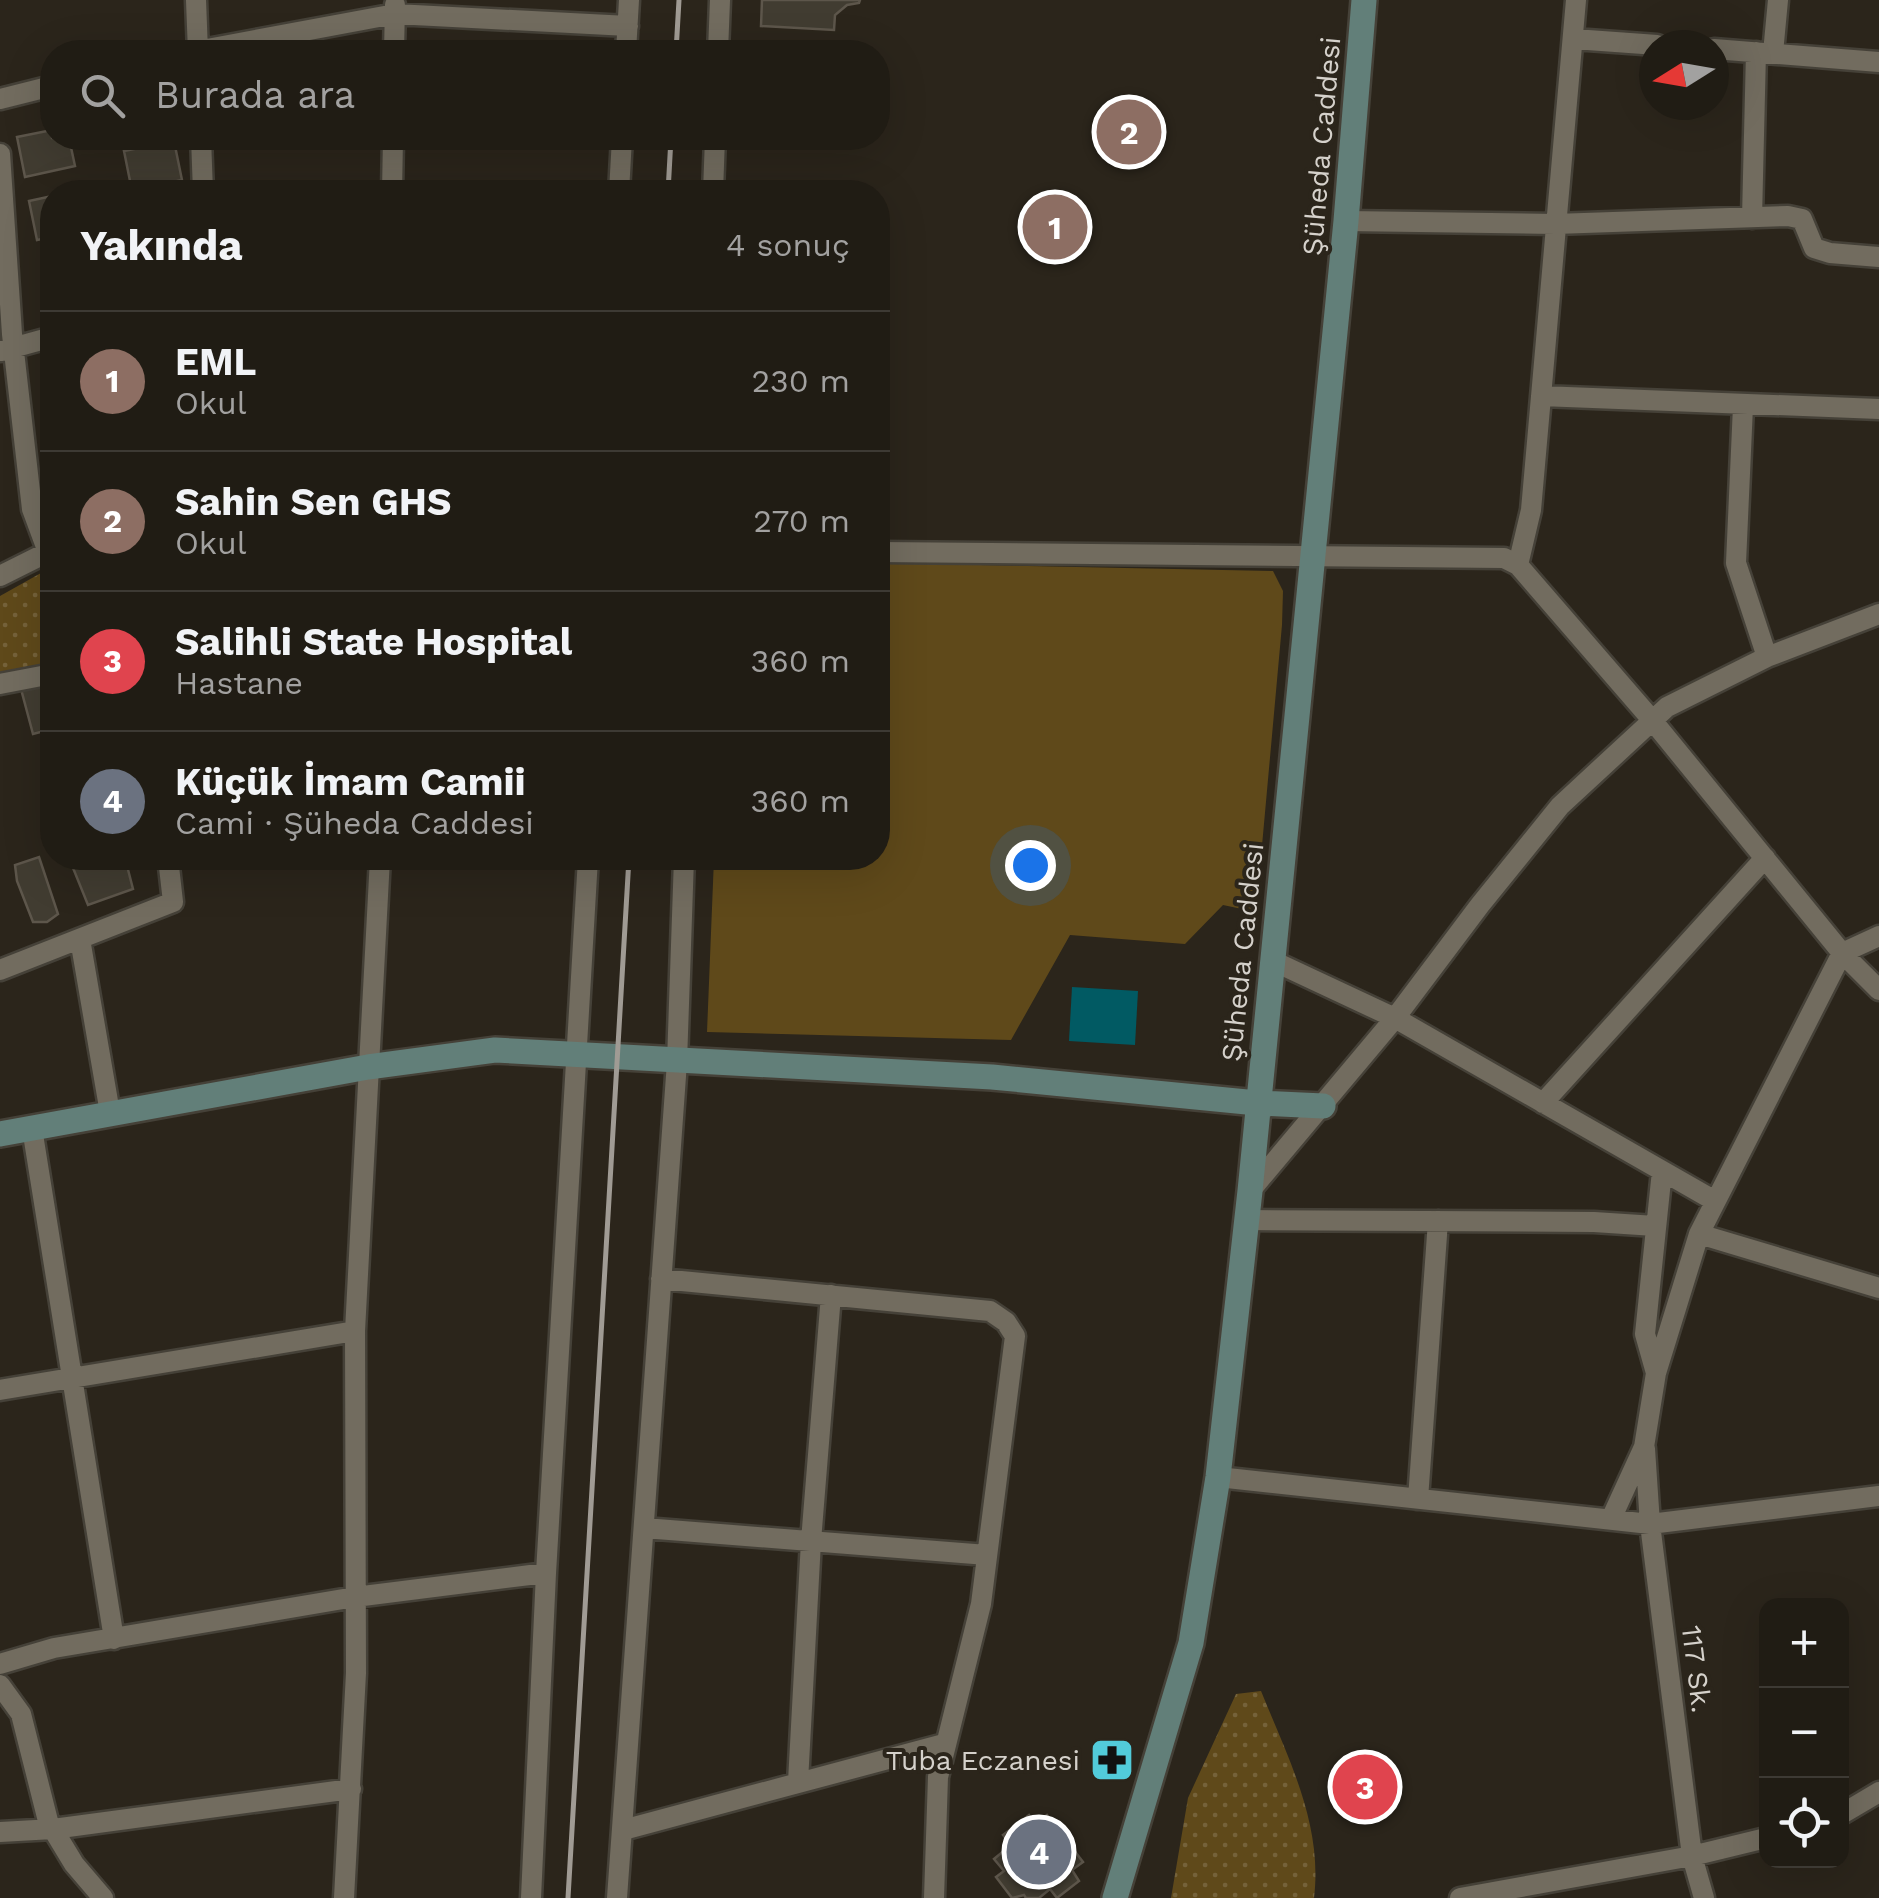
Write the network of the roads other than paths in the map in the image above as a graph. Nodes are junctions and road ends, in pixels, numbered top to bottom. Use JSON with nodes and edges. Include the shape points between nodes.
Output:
{"nodes":[{"id":1,"x":196,"y":0,"type":"edge"},
{"id":2,"x":629,"y":0,"type":"edge"},
{"id":3,"x":720,"y":0,"type":"edge"},
{"id":4,"x":1364,"y":0,"type":"edge"},
{"id":5,"x":1576,"y":0,"type":"edge"},
{"id":6,"x":1778,"y":0,"type":"edge"},
{"id":7,"x":395,"y":7,"type":"edge"},
{"id":8,"x":628,"y":26,"type":"junction"},
{"id":9,"x":1574,"y":39,"type":"junction"},
{"id":10,"x":196,"y":40,"type":"edge"},
{"id":11,"x":249,"y":40,"type":"edge"},
{"id":12,"x":394,"y":40,"type":"edge"},
{"id":13,"x":627,"y":40,"type":"edge"},
{"id":14,"x":718,"y":40,"type":"edge"},
{"id":15,"x":1639,"y":44,"type":"edge"},
{"id":16,"x":1729,"y":50,"type":"edge"},
{"id":17,"x":1764,"y":52,"type":"junction"},
{"id":18,"x":1879,"y":62,"type":"edge"},
{"id":19,"x":40,"y":89,"type":"edge"},
{"id":20,"x":0,"y":99,"type":"edge"},
{"id":21,"x":201,"y":150,"type":"edge"},
{"id":22,"x":393,"y":150,"type":"edge"},
{"id":23,"x":622,"y":150,"type":"edge"},
{"id":24,"x":715,"y":150,"type":"edge"},
{"id":25,"x":0,"y":154,"type":"edge"},
{"id":26,"x":202,"y":180,"type":"edge"},
{"id":27,"x":392,"y":180,"type":"edge"},
{"id":28,"x":620,"y":180,"type":"edge"},
{"id":29,"x":713,"y":180,"type":"edge"},
{"id":30,"x":1752,"y":218,"type":"junction"},
{"id":31,"x":1346,"y":221,"type":"junction"},
{"id":32,"x":1555,"y":224,"type":"junction"},
{"id":33,"x":1879,"y":257,"type":"edge"},
{"id":34,"x":40,"y":340,"type":"edge"},
{"id":35,"x":7,"y":349,"type":"edge"},
{"id":36,"x":1540,"y":396,"type":"junction"},
{"id":37,"x":1743,"y":406,"type":"junction"},
{"id":38,"x":1879,"y":409,"type":"edge"},
{"id":39,"x":40,"y":528,"type":"edge"},
{"id":40,"x":890,"y":552,"type":"edge"},
{"id":41,"x":1312,"y":557,"type":"junction"},
{"id":42,"x":40,"y":560,"type":"edge"},
{"id":43,"x":1518,"y":565,"type":"junction"},
{"id":44,"x":0,"y":576,"type":"edge"},
{"id":45,"x":1879,"y":614,"type":"edge"},
{"id":46,"x":1767,"y":658,"type":"junction"},
{"id":47,"x":40,"y":676,"type":"edge"},
{"id":48,"x":0,"y":684,"type":"edge"},
{"id":49,"x":1652,"y":720,"type":"junction"},
{"id":50,"x":1765,"y":858,"type":"junction"},
{"id":51,"x":169,"y":870,"type":"edge"},
{"id":52,"x":379,"y":870,"type":"edge"},
{"id":53,"x":587,"y":870,"type":"edge"},
{"id":54,"x":684,"y":870,"type":"edge"},
{"id":55,"x":1879,"y":936,"type":"edge"},
{"id":56,"x":80,"y":939,"type":"junction"},
{"id":57,"x":1842,"y":952,"type":"junction"},
{"id":58,"x":1271,"y":960,"type":"junction"},
{"id":59,"x":0,"y":970,"type":"edge"},
{"id":60,"x":1879,"y":990,"type":"edge"},
{"id":61,"x":1396,"y":1018,"type":"junction"},
{"id":62,"x":578,"y":1054,"type":"junction"},
{"id":63,"x":677,"y":1062,"type":"junction"},
{"id":64,"x":368,"y":1066,"type":"junction"},
{"id":65,"x":1257,"y":1103,"type":"junction"},
{"id":66,"x":1543,"y":1103,"type":"junction"},
{"id":67,"x":1322,"y":1106,"type":"junction"},
{"id":68,"x":110,"y":1114,"type":"junction"},
{"id":69,"x":32,"y":1128,"type":"junction"},
{"id":70,"x":0,"y":1134,"type":"edge"},
{"id":71,"x":1662,"y":1170,"type":"junction"},
{"id":72,"x":1250,"y":1191,"type":"junction"},
{"id":73,"x":1716,"y":1201,"type":"junction"},
{"id":74,"x":1246,"y":1220,"type":"junction"},
{"id":75,"x":1438,"y":1221,"type":"junction"},
{"id":76,"x":1655,"y":1226,"type":"junction"},
{"id":77,"x":1699,"y":1234,"type":"junction"},
{"id":78,"x":662,"y":1279,"type":"junction"},
{"id":79,"x":1879,"y":1288,"type":"edge"},
{"id":80,"x":831,"y":1296,"type":"junction"},
{"id":81,"x":355,"y":1331,"type":"junction"},
{"id":82,"x":1656,"y":1373,"type":"junction"},
{"id":83,"x":71,"y":1380,"type":"junction"},
{"id":84,"x":0,"y":1390,"type":"edge"},
{"id":85,"x":1644,"y":1446,"type":"junction"},
{"id":86,"x":1218,"y":1478,"type":"junction"},
{"id":87,"x":1879,"y":1496,"type":"edge"},
{"id":88,"x":1418,"y":1499,"type":"junction"},
{"id":89,"x":1610,"y":1519,"type":"junction"},
{"id":90,"x":1650,"y":1524,"type":"junction"},
{"id":91,"x":644,"y":1528,"type":"junction"},
{"id":92,"x":811,"y":1541,"type":"junction"},
{"id":93,"x":987,"y":1555,"type":"junction"},
{"id":94,"x":546,"y":1573,"type":"junction"},
{"id":95,"x":356,"y":1597,"type":"junction"},
{"id":96,"x":114,"y":1638,"type":"junction"},
{"id":97,"x":0,"y":1664,"type":"edge"},
{"id":98,"x":0,"y":1686,"type":"edge"},
{"id":99,"x":944,"y":1744,"type":"junction"},
{"id":100,"x":798,"y":1782,"type":"junction"},
{"id":101,"x":351,"y":1789,"type":"junction"},
{"id":102,"x":1879,"y":1792,"type":"edge"},
{"id":103,"x":1849,"y":1810,"type":"edge"},
{"id":104,"x":53,"y":1829,"type":"junction"},
{"id":105,"x":622,"y":1830,"type":"junction"},
{"id":106,"x":0,"y":1832,"type":"edge"},
{"id":107,"x":1759,"y":1840,"type":"edge"},
{"id":108,"x":1692,"y":1856,"type":"junction"},
{"id":109,"x":102,"y":1898,"type":"edge"},
{"id":110,"x":344,"y":1898,"type":"edge"},
{"id":111,"x":531,"y":1898,"type":"edge"},
{"id":112,"x":617,"y":1898,"type":"edge"},
{"id":113,"x":934,"y":1898,"type":"edge"},
{"id":114,"x":1115,"y":1898,"type":"edge"},
{"id":115,"x":1460,"y":1898,"type":"edge"},
{"id":116,"x":1704,"y":1898,"type":"edge"}],
"edges":[{"from":1,"to":10,"type":"street"},
{"from":2,"to":8,"type":"street"},
{"from":3,"to":14,"type":"street"},
{"from":4,"to":31,"type":"main road","name":"Şüheda Caddesi"},
{"from":5,"to":9,"type":"street"},
{"from":6,"to":17,"type":"street"},
{"from":7,"to":8,"type":"street"},
{"from":7,"to":11,"type":"street"},
{"from":7,"to":12,"type":"street"},
{"from":8,"to":13,"type":"street"},
{"from":9,"to":15,"type":"street"},
{"from":9,"to":32,"type":"street"},
{"from":16,"to":17,"type":"street"},
{"from":17,"to":18,"type":"street"},
{"from":17,"to":30,"type":"street"},
{"from":19,"to":20,"type":"street"},
{"from":21,"to":26,"type":"street"},
{"from":22,"to":27,"type":"street"},
{"from":23,"to":28,"type":"street"},
{"from":24,"to":29,"type":"street"},
{"from":25,"to":35,"type":"street"},
{"from":30,"to":32,"type":"street"},
{"from":30,"to":33,"type":"street","via":[[1802,219],[1814,248]]},
{"from":31,"to":32,"type":"street"},
{"from":31,"to":41,"type":"main road","name":"Şüheda Caddesi"},
{"from":32,"to":36,"type":"street"},
{"from":34,"to":35,"type":"street"},
{"from":35,"to":39,"type":"street"},
{"from":36,"to":37,"type":"street"},
{"from":36,"to":43,"type":"street","via":[[1531,510]]},
{"from":37,"to":38,"type":"street"},
{"from":37,"to":46,"type":"street","via":[[1736,563]]},
{"from":40,"to":41,"type":"street"},
{"from":41,"to":43,"type":"street","via":[[1504,558]]},
{"from":41,"to":58,"type":"main road","name":"Şüheda Caddesi"},
{"from":42,"to":44,"type":"street"},
{"from":43,"to":49,"type":"street"},
{"from":45,"to":46,"type":"street"},
{"from":46,"to":49,"type":"street"},
{"from":47,"to":48,"type":"street"},
{"from":49,"to":50,"type":"street"},
{"from":49,"to":61,"type":"street","via":[[1560,806]]},
{"from":50,"to":57,"type":"street"},
{"from":50,"to":66,"type":"street"},
{"from":51,"to":56,"type":"street","via":[[173,902]]},
{"from":52,"to":64,"type":"street"},
{"from":53,"to":62,"type":"street"},
{"from":54,"to":63,"type":"street"},
{"from":55,"to":57,"type":"street"},
{"from":56,"to":59,"type":"street"},
{"from":56,"to":68,"type":"street"},
{"from":57,"to":60,"type":"street"},
{"from":57,"to":73,"type":"street"},
{"from":58,"to":61,"type":"street"},
{"from":58,"to":65,"type":"main road","name":"Şüheda Caddesi"},
{"from":61,"to":66,"type":"street"},
{"from":61,"to":67,"type":"street"},
{"from":62,"to":63,"type":"main road"},
{"from":62,"to":64,"type":"main road","via":[[495,1050]]},
{"from":62,"to":94,"type":"street"},
{"from":63,"to":65,"type":"main road","via":[[992,1077]]},
{"from":63,"to":78,"type":"street"},
{"from":64,"to":68,"type":"main road"},
{"from":64,"to":81,"type":"street"},
{"from":65,"to":67,"type":"main road"},
{"from":65,"to":72,"type":"main road","name":"Şüheda Caddesi"},
{"from":66,"to":71,"type":"street"},
{"from":67,"to":72,"type":"street"},
{"from":68,"to":69,"type":"main road"},
{"from":69,"to":70,"type":"main road"},
{"from":69,"to":83,"type":"street"},
{"from":71,"to":73,"type":"street"},
{"from":71,"to":76,"type":"street"},
{"from":72,"to":74,"type":"main road","name":"Şüheda Caddesi"},
{"from":73,"to":77,"type":"street"},
{"from":74,"to":75,"type":"street"},
{"from":74,"to":86,"type":"main road","name":"Şüheda Caddesi"},
{"from":75,"to":76,"type":"street"},
{"from":75,"to":88,"type":"street"},
{"from":76,"to":82,"type":"street","via":[[1644,1334]]},
{"from":77,"to":79,"type":"street"},
{"from":77,"to":82,"type":"street"},
{"from":78,"to":80,"type":"street"},
{"from":78,"to":91,"type":"street"},
{"from":80,"to":92,"type":"street"},
{"from":80,"to":93,"type":"street","via":[[990,1311],[1015,1336]]},
{"from":81,"to":83,"type":"street"},
{"from":81,"to":95,"type":"street"},
{"from":82,"to":85,"type":"street"},
{"from":83,"to":84,"type":"street"},
{"from":83,"to":96,"type":"street"},
{"from":85,"to":89,"type":"street"},
{"from":85,"to":90,"type":"street","name":"117 Sk."},
{"from":86,"to":88,"type":"street"},
{"from":86,"to":114,"type":"main road","name":"Şüheda Caddesi","via":[[1190,1643]]},
{"from":87,"to":90,"type":"street"},
{"from":88,"to":89,"type":"street"},
{"from":89,"to":90,"type":"street"},
{"from":90,"to":108,"type":"street","name":"117 Sk."},
{"from":91,"to":92,"type":"street"},
{"from":91,"to":105,"type":"street"},
{"from":92,"to":93,"type":"street"},
{"from":92,"to":100,"type":"street"},
{"from":93,"to":99,"type":"street","via":[[981,1604]]},
{"from":94,"to":95,"type":"street"},
{"from":94,"to":111,"type":"street"},
{"from":95,"to":96,"type":"street"},
{"from":95,"to":101,"type":"street"},
{"from":96,"to":97,"type":"street"},
{"from":98,"to":104,"type":"street","via":[[22,1714]]},
{"from":99,"to":100,"type":"street"},
{"from":99,"to":113,"type":"street"},
{"from":100,"to":105,"type":"street"},
{"from":101,"to":104,"type":"street"},
{"from":101,"to":110,"type":"street"},
{"from":102,"to":103,"type":"street"},
{"from":104,"to":106,"type":"street"},
{"from":104,"to":109,"type":"street"},
{"from":105,"to":112,"type":"street"},
{"from":107,"to":108,"type":"street"},
{"from":108,"to":115,"type":"street"},
{"from":108,"to":116,"type":"street","name":"117 Sk."}]}
